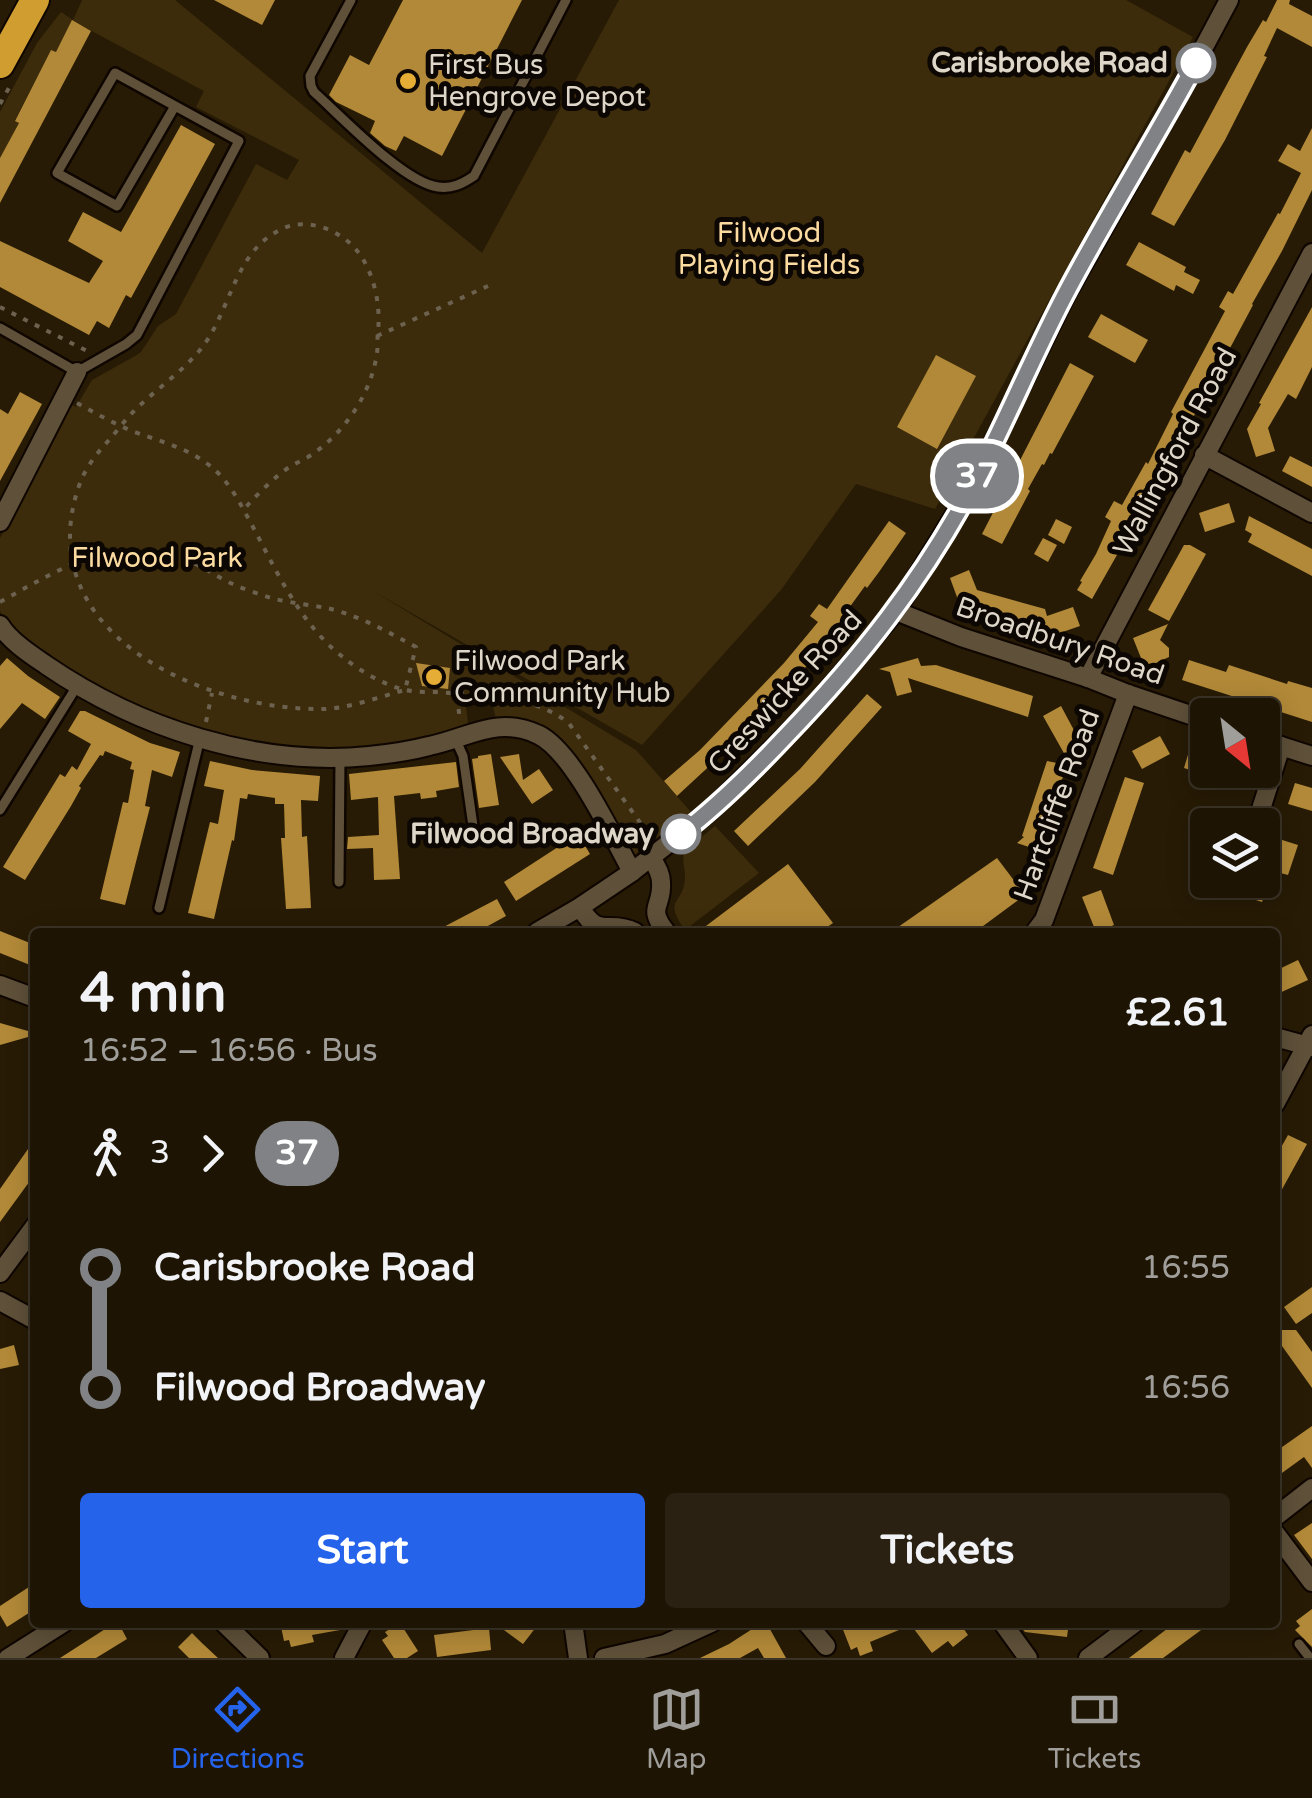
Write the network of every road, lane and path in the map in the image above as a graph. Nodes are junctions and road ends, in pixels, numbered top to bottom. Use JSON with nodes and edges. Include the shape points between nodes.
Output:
{"nodes":[{"id":1,"x":34,"y":0,"type":"edge"},
{"id":2,"x":351,"y":0,"type":"edge"},
{"id":3,"x":566,"y":0,"type":"edge"},
{"id":4,"x":1224,"y":2,"type":"edge"},
{"id":5,"x":0,"y":64,"type":"edge"},
{"id":6,"x":175,"y":106,"type":"junction"},
{"id":7,"x":1312,"y":253,"type":"edge"},
{"id":8,"x":488,"y":286,"type":"dead end"},
{"id":9,"x":0,"y":307,"type":"edge"},
{"id":10,"x":0,"y":328,"type":"edge"},
{"id":11,"x":378,"y":336,"type":"junction"},
{"id":12,"x":96,"y":361,"type":"junction"},
{"id":13,"x":77,"y":372,"type":"junction"},
{"id":14,"x":64,"y":396,"type":"junction"},
{"id":15,"x":121,"y":426,"type":"junction"},
{"id":16,"x":1204,"y":455,"type":"junction"},
{"id":17,"x":244,"y":510,"type":"junction"},
{"id":18,"x":1312,"y":514,"type":"edge"},
{"id":19,"x":0,"y":522,"type":"edge"},
{"id":20,"x":72,"y":563,"type":"junction"},
{"id":21,"x":293,"y":601,"type":"junction"},
{"id":22,"x":0,"y":602,"type":"edge"},
{"id":23,"x":896,"y":611,"type":"junction"},
{"id":24,"x":0,"y":625,"type":"edge"},
{"id":25,"x":1088,"y":678,"type":"junction"},
{"id":26,"x":76,"y":686,"type":"junction"},
{"id":27,"x":212,"y":692,"type":"junction"},
{"id":28,"x":457,"y":694,"type":"dead end"},
{"id":29,"x":1128,"y":694,"type":"junction"},
{"id":30,"x":1190,"y":715,"type":"edge"},
{"id":31,"x":458,"y":737,"type":"junction"},
{"id":32,"x":200,"y":738,"type":"junction"},
{"id":33,"x":1281,"y":746,"type":"joint"},
{"id":34,"x":1312,"y":756,"type":"edge"},
{"id":35,"x":340,"y":758,"type":"junction"},
{"id":36,"x":1261,"y":808,"type":"edge"},
{"id":37,"x":0,"y":810,"type":"edge"},
{"id":38,"x":473,"y":826,"type":"dead end"},
{"id":39,"x":651,"y":857,"type":"junction"},
{"id":40,"x":632,"y":872,"type":"junction"},
{"id":41,"x":338,"y":882,"type":"dead end"},
{"id":42,"x":580,"y":907,"type":"junction"},
{"id":43,"x":159,"y":908,"type":"dead end"},
{"id":44,"x":544,"y":928,"type":"edge"},
{"id":45,"x":600,"y":928,"type":"edge"},
{"id":46,"x":600,"y":928,"type":"edge"},
{"id":47,"x":629,"y":928,"type":"edge"},
{"id":48,"x":663,"y":928,"type":"edge"},
{"id":49,"x":1042,"y":928,"type":"edge"},
{"id":50,"x":0,"y":985,"type":"edge"},
{"id":51,"x":30,"y":996,"type":"edge"},
{"id":52,"x":1280,"y":1038,"type":"edge"},
{"id":53,"x":1310,"y":1043,"type":"edge"},
{"id":54,"x":1280,"y":1095,"type":"edge"},
{"id":55,"x":30,"y":1233,"type":"edge"},
{"id":56,"x":0,"y":1273,"type":"edge"},
{"id":57,"x":0,"y":1301,"type":"edge"},
{"id":58,"x":30,"y":1317,"type":"edge"},
{"id":59,"x":1312,"y":1488,"type":"edge"},
{"id":60,"x":1280,"y":1512,"type":"edge"},
{"id":61,"x":1280,"y":1540,"type":"edge"},
{"id":62,"x":1312,"y":1582,"type":"edge"},
{"id":63,"x":56,"y":1628,"type":"edge"},
{"id":64,"x":229,"y":1628,"type":"edge"},
{"id":65,"x":360,"y":1628,"type":"edge"},
{"id":66,"x":573,"y":1628,"type":"edge"},
{"id":67,"x":700,"y":1628,"type":"edge"},
{"id":68,"x":811,"y":1628,"type":"edge"},
{"id":69,"x":1006,"y":1628,"type":"edge"},
{"id":70,"x":1128,"y":1628,"type":"edge"},
{"id":71,"x":1299,"y":1644,"type":"dead end"},
{"id":72,"x":826,"y":1646,"type":"dead end"},
{"id":73,"x":8,"y":1658,"type":"edge"},
{"id":74,"x":260,"y":1658,"type":"edge"},
{"id":75,"x":344,"y":1658,"type":"edge"},
{"id":76,"x":578,"y":1658,"type":"edge"},
{"id":77,"x":604,"y":1658,"type":"edge"},
{"id":78,"x":1028,"y":1658,"type":"edge"},
{"id":79,"x":1088,"y":1658,"type":"edge"},
{"id":80,"x":1310,"y":1658,"type":"edge"}],
"edges":[{"from":1,"to":5,"type":"highway"},
{"from":2,"to":3,"type":"lane","via":[[310,76],[311,86],[376,149],[416,180],[442,188],[474,176]]},
{"from":4,"to":23,"type":"street","name":"Creswicke Road","via":[[1066,295],[972,488]]},
{"from":6,"to":6,"type":"lane","via":[[115,73],[57,173],[117,206]]},
{"from":6,"to":12,"type":"lane","via":[[239,142],[137,335]]},
{"from":7,"to":16,"type":"street","name":"Wallingford Road"},
{"from":8,"to":11,"type":"path"},
{"from":9,"to":12,"type":"path"},
{"from":10,"to":13,"type":"lane"},
{"from":11,"to":15,"type":"path","via":[[377,298],[356,249],[327,229],[283,228],[252,251],[200,349]]},
{"from":11,"to":17,"type":"path","via":[[367,388],[346,423]]},
{"from":12,"to":13,"type":"lane"},
{"from":13,"to":14,"type":"street"},
{"from":14,"to":15,"type":"path"},
{"from":14,"to":19,"type":"street"},
{"from":15,"to":17,"type":"path","via":[[206,462]]},
{"from":15,"to":20,"type":"path","via":[[81,478],[70,522]]},
{"from":16,"to":18,"type":"street"},
{"from":16,"to":25,"type":"street","name":"Wallingford Road"},
{"from":17,"to":21,"type":"path"},
{"from":20,"to":21,"type":"path","via":[[109,552],[160,553]]},
{"from":20,"to":22,"type":"path"},
{"from":20,"to":27,"type":"path","via":[[109,630],[171,675]]},
{"from":21,"to":27,"type":"path","via":[[369,622],[416,647],[404,690],[329,709],[272,706]]},
{"from":23,"to":25,"type":"street","name":"Broadbury Road"},
{"from":23,"to":39,"type":"street","name":"Creswicke Road","via":[[772,751],[710,812]]},
{"from":24,"to":26,"type":"street"},
{"from":25,"to":29,"type":"street","name":"Broadbury Road"},
{"from":26,"to":32,"type":"street"},
{"from":26,"to":37,"type":"lane"},
{"from":27,"to":32,"type":"path"},
{"from":28,"to":31,"type":"path"},
{"from":29,"to":30,"type":"street","name":"Broadbury Road"},
{"from":29,"to":49,"type":"street","name":"Hartcliffe Road"},
{"from":31,"to":35,"type":"street"},
{"from":31,"to":38,"type":"lane"},
{"from":31,"to":40,"type":"street","via":[[520,727],[544,738],[564,757]]},
{"from":32,"to":35,"type":"street","via":[[274,754]]},
{"from":32,"to":43,"type":"lane"},
{"from":33,"to":34,"type":"street"},
{"from":33,"to":36,"type":"street"},
{"from":35,"to":41,"type":"lane"},
{"from":39,"to":40,"type":"street","name":"Creswicke Road"},
{"from":39,"to":48,"type":"street","via":[[662,876],[655,910]]},
{"from":40,"to":42,"type":"street","name":"Creswicke Road"},
{"from":42,"to":44,"type":"street","name":"Creswicke Road"},
{"from":42,"to":46,"type":"street"},
{"from":45,"to":47,"type":"street"},
{"from":50,"to":51,"type":"street"},
{"from":52,"to":53,"type":"street"},
{"from":53,"to":54,"type":"street"},
{"from":55,"to":56,"type":"street"},
{"from":57,"to":58,"type":"street"},
{"from":59,"to":60,"type":"street"},
{"from":61,"to":62,"type":"street"},
{"from":63,"to":73,"type":"street"},
{"from":64,"to":74,"type":"street"},
{"from":65,"to":75,"type":"street"},
{"from":66,"to":76,"type":"street"},
{"from":67,"to":77,"type":"street"},
{"from":68,"to":72,"type":"street"},
{"from":69,"to":78,"type":"street"},
{"from":70,"to":79,"type":"street"},
{"from":71,"to":80,"type":"lane"}]}
